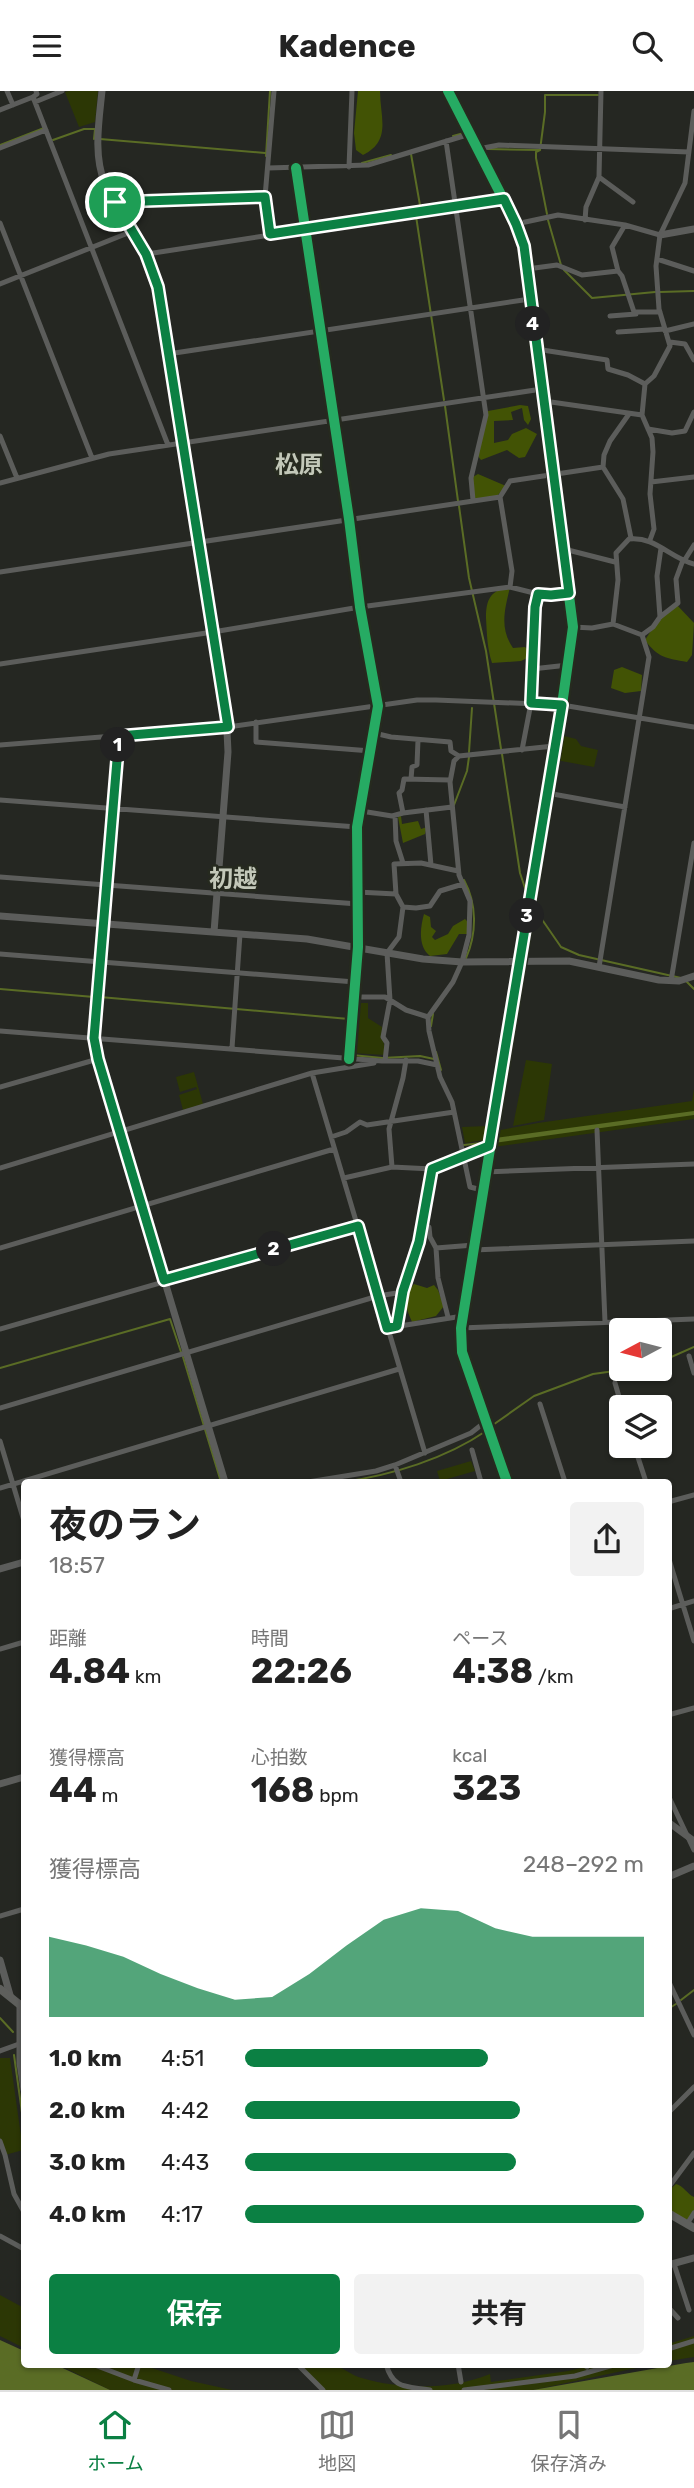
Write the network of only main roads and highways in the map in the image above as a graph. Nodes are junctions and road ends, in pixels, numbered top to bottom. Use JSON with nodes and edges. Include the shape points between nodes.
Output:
{"nodes":[{"id":1,"x":0,"y":1989,"type":"edge"},
{"id":2,"x":21,"y":2005,"type":"edge"},
{"id":3,"x":672,"y":2215,"type":"edge"},
{"id":4,"x":691,"y":2226,"type":"edge"}],
"edges":[{"from":1,"to":2,"type":"main road"},
{"from":3,"to":4,"type":"main road"}]}
